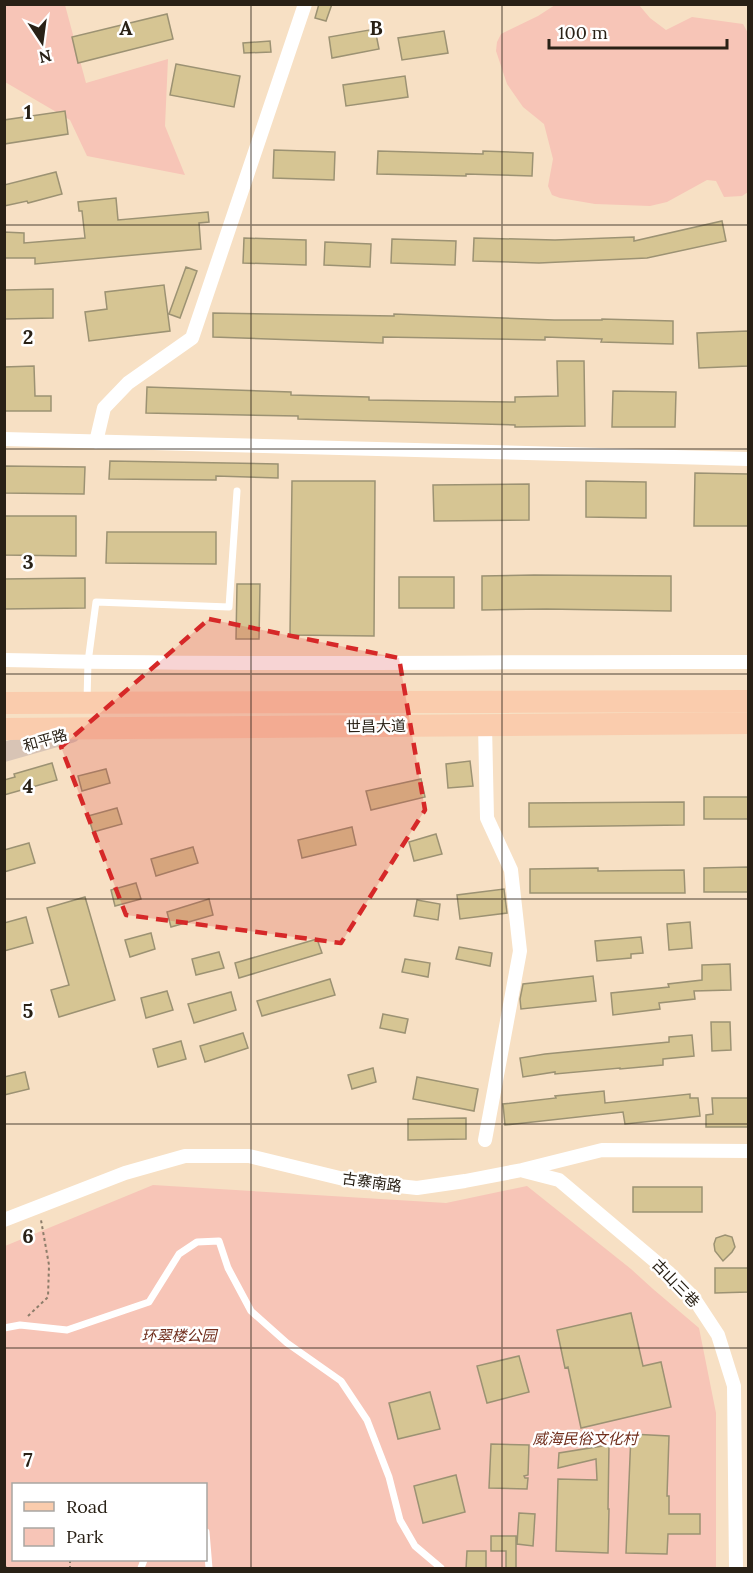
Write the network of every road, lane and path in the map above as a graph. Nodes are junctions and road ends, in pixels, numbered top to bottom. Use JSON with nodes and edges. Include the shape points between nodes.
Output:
{"nodes":[{"id":1,"x":305,"y":4,"type":"edge"},
{"id":2,"x":4,"y":439,"type":"edge"},
{"id":3,"x":96,"y":442,"type":"junction"},
{"id":4,"x":748,"y":459,"type":"edge"},
{"id":5,"x":237,"y":491,"type":"dead end"},
{"id":6,"x":4,"y":660,"type":"edge"},
{"id":7,"x":88,"y":662,"type":"junction"},
{"id":8,"x":748,"y":662,"type":"edge"},
{"id":9,"x":748,"y":701,"type":"edge"},
{"id":10,"x":86,"y":702,"type":"junction"},
{"id":11,"x":4,"y":703,"type":"edge"},
{"id":12,"x":748,"y":723,"type":"edge"},
{"id":13,"x":485,"y":725,"type":"junction"},
{"id":14,"x":4,"y":729,"type":"edge"},
{"id":15,"x":85,"y":729,"type":"junction"},
{"id":16,"x":4,"y":752,"type":"edge"},
{"id":17,"x":484,"y":1140,"type":"dead end"},
{"id":18,"x":748,"y":1151,"type":"edge"},
{"id":19,"x":522,"y":1170,"type":"junction"},
{"id":20,"x":38,"y":1206,"type":"junction"},
{"id":21,"x":4,"y":1220,"type":"edge"},
{"id":22,"x":20,"y":1325,"type":"junction"},
{"id":23,"x":4,"y":1328,"type":"edge"},
{"id":24,"x":207,"y":1544,"type":"edge"},
{"id":25,"x":209,"y":1569,"type":"edge"},
{"id":26,"x":441,"y":1569,"type":"edge"},
{"id":27,"x":736,"y":1569,"type":"edge"}],
"edges":[{"from":1,"to":3,"type":"street","via":[[192,338],[128,383],[104,408]]},
{"from":2,"to":3,"type":"street"},
{"from":3,"to":4,"type":"street"},
{"from":5,"to":7,"type":"lane","via":[[229,607],[96,602]]},
{"from":6,"to":7,"type":"street"},
{"from":7,"to":8,"type":"street"},
{"from":7,"to":10,"type":"lane"},
{"from":9,"to":10,"type":"main road","name":"世昌大道"},
{"from":10,"to":11,"type":"main road","name":"世昌大道"},
{"from":10,"to":15,"type":"street"},
{"from":12,"to":13,"type":"main road","name":"世昌大道"},
{"from":13,"to":15,"type":"main road","name":"世昌大道"},
{"from":13,"to":17,"type":"street","via":[[487,818],[511,870],[520,951]]},
{"from":14,"to":15,"type":"main road","name":"世昌大道"},
{"from":15,"to":16,"type":"street","name":"和平路"},
{"from":18,"to":19,"type":"street","name":"古寨南路","via":[[602,1150]]},
{"from":19,"to":20,"type":"street","name":"古寨南路","via":[[417,1188],[352,1181],[249,1156],[185,1156],[125,1173]]},
{"from":19,"to":27,"type":"street","name":"古山三巷","via":[[559,1180],[668,1272],[693,1297],[718,1335],[734,1386]]},
{"from":20,"to":21,"type":"street","name":"古寨南路"},
{"from":20,"to":22,"type":"path","via":[[49,1265],[48,1297]]},
{"from":22,"to":23,"type":"lane"},
{"from":22,"to":26,"type":"lane","via":[[67,1330],[149,1302],[179,1254],[197,1242],[219,1241],[228,1268],[251,1311],[286,1343],[341,1381],[367,1420],[389,1477],[400,1520],[415,1546]]},
{"from":24,"to":25,"type":"lane"}]}
